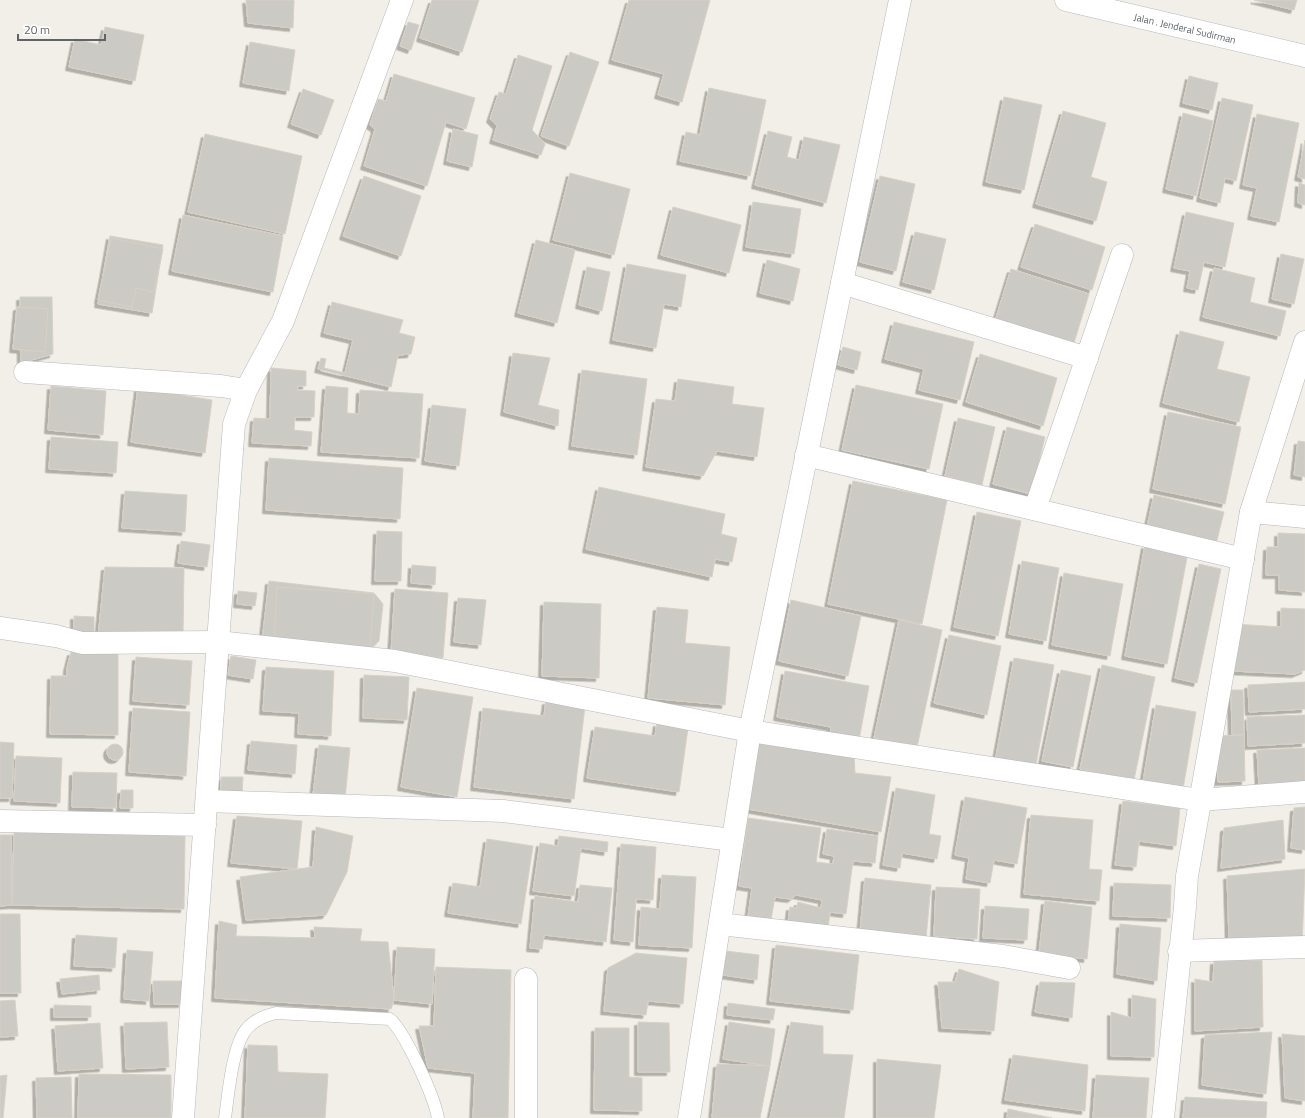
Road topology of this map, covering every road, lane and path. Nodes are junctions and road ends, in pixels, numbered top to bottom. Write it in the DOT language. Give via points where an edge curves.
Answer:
graph roads {
  1 [pos="402,0"];
  2 [pos="900,0"];
  3 [pos="1066,0"];
  4 [pos="1305,56"];
  5 [pos="1122,255"];
  6 [pos="842,283"];
  7 [pos="1305,342"];
  8 [pos="1087,358"];
  9 [pos="25,372"];
  10 [pos="246,390"];
  11 [pos="806,455"];
  12 [pos="1035,509"];
  13 [pos="1251,512"];
  14 [pos="1305,517"];
  15 [pos="1243,559"];
  16 [pos="0,628"];
  17 [pos="218,642"];
  18 [pos="750,731"];
  19 [pos="1305,792"];
  20 [pos="1200,800"];
  21 [pos="207,801"];
  22 [pos="0,822"];
  23 [pos="205,825"];
  24 [pos="732,840"];
  25 [pos="720,924"];
  26 [pos="1305,947"];
  27 [pos="1179,951"];
  28 [pos="1069,968"];
  29 [pos="526,979"];
  30 [pos="183,1118"];
  31 [pos="225,1118"];
  32 [pos="438,1118"];
  33 [pos="526,1118"];
  34 [pos="689,1118"];
  35 [pos="1163,1118"];
  1 -- 10 [label="street" via="283,321"];
  2 -- 6 [label="street"];
  3 -- 4 [label="street, Jalan . Jenderal Sudirman"];
  5 -- 8 [label="street"];
  6 -- 8 [label="street"];
  6 -- 11 [label="street"];
  7 -- 13 [label="street"];
  8 -- 12 [label="street"];
  9 -- 10 [label="street"];
  10 -- 17 [label="street" via="234,424"];
  11 -- 12 [label="street"];
  11 -- 18 [label="street"];
  12 -- 15 [label="street"];
  13 -- 14 [label="street"];
  13 -- 15 [label="street"];
  15 -- 20 [label="street"];
  16 -- 17 [label="street" via="56,636 82,643"];
  17 -- 18 [label="street" via="395,661"];
  17 -- 21 [label="street"];
  18 -- 20 [label="street"];
  18 -- 24 [label="street"];
  19 -- 20 [label="street"];
  20 -- 27 [label="street" via="1187,876"];
  21 -- 23 [label="street"];
  21 -- 24 [label="street" via="503,811"];
  22 -- 23 [label="street"];
  23 -- 30 [label="street"];
  24 -- 25 [label="street"];
  25 -- 28 [label="street" via="1003,956"];
  25 -- 34 [label="street"];
  26 -- 27 [label="street"];
  27 -- 35 [label="street"];
  29 -- 33 [label="street"];
  31 -- 32 [label="lane" via="235,1058 243,1034 262,1017 276,1013 390,1019 415,1061"];
}
